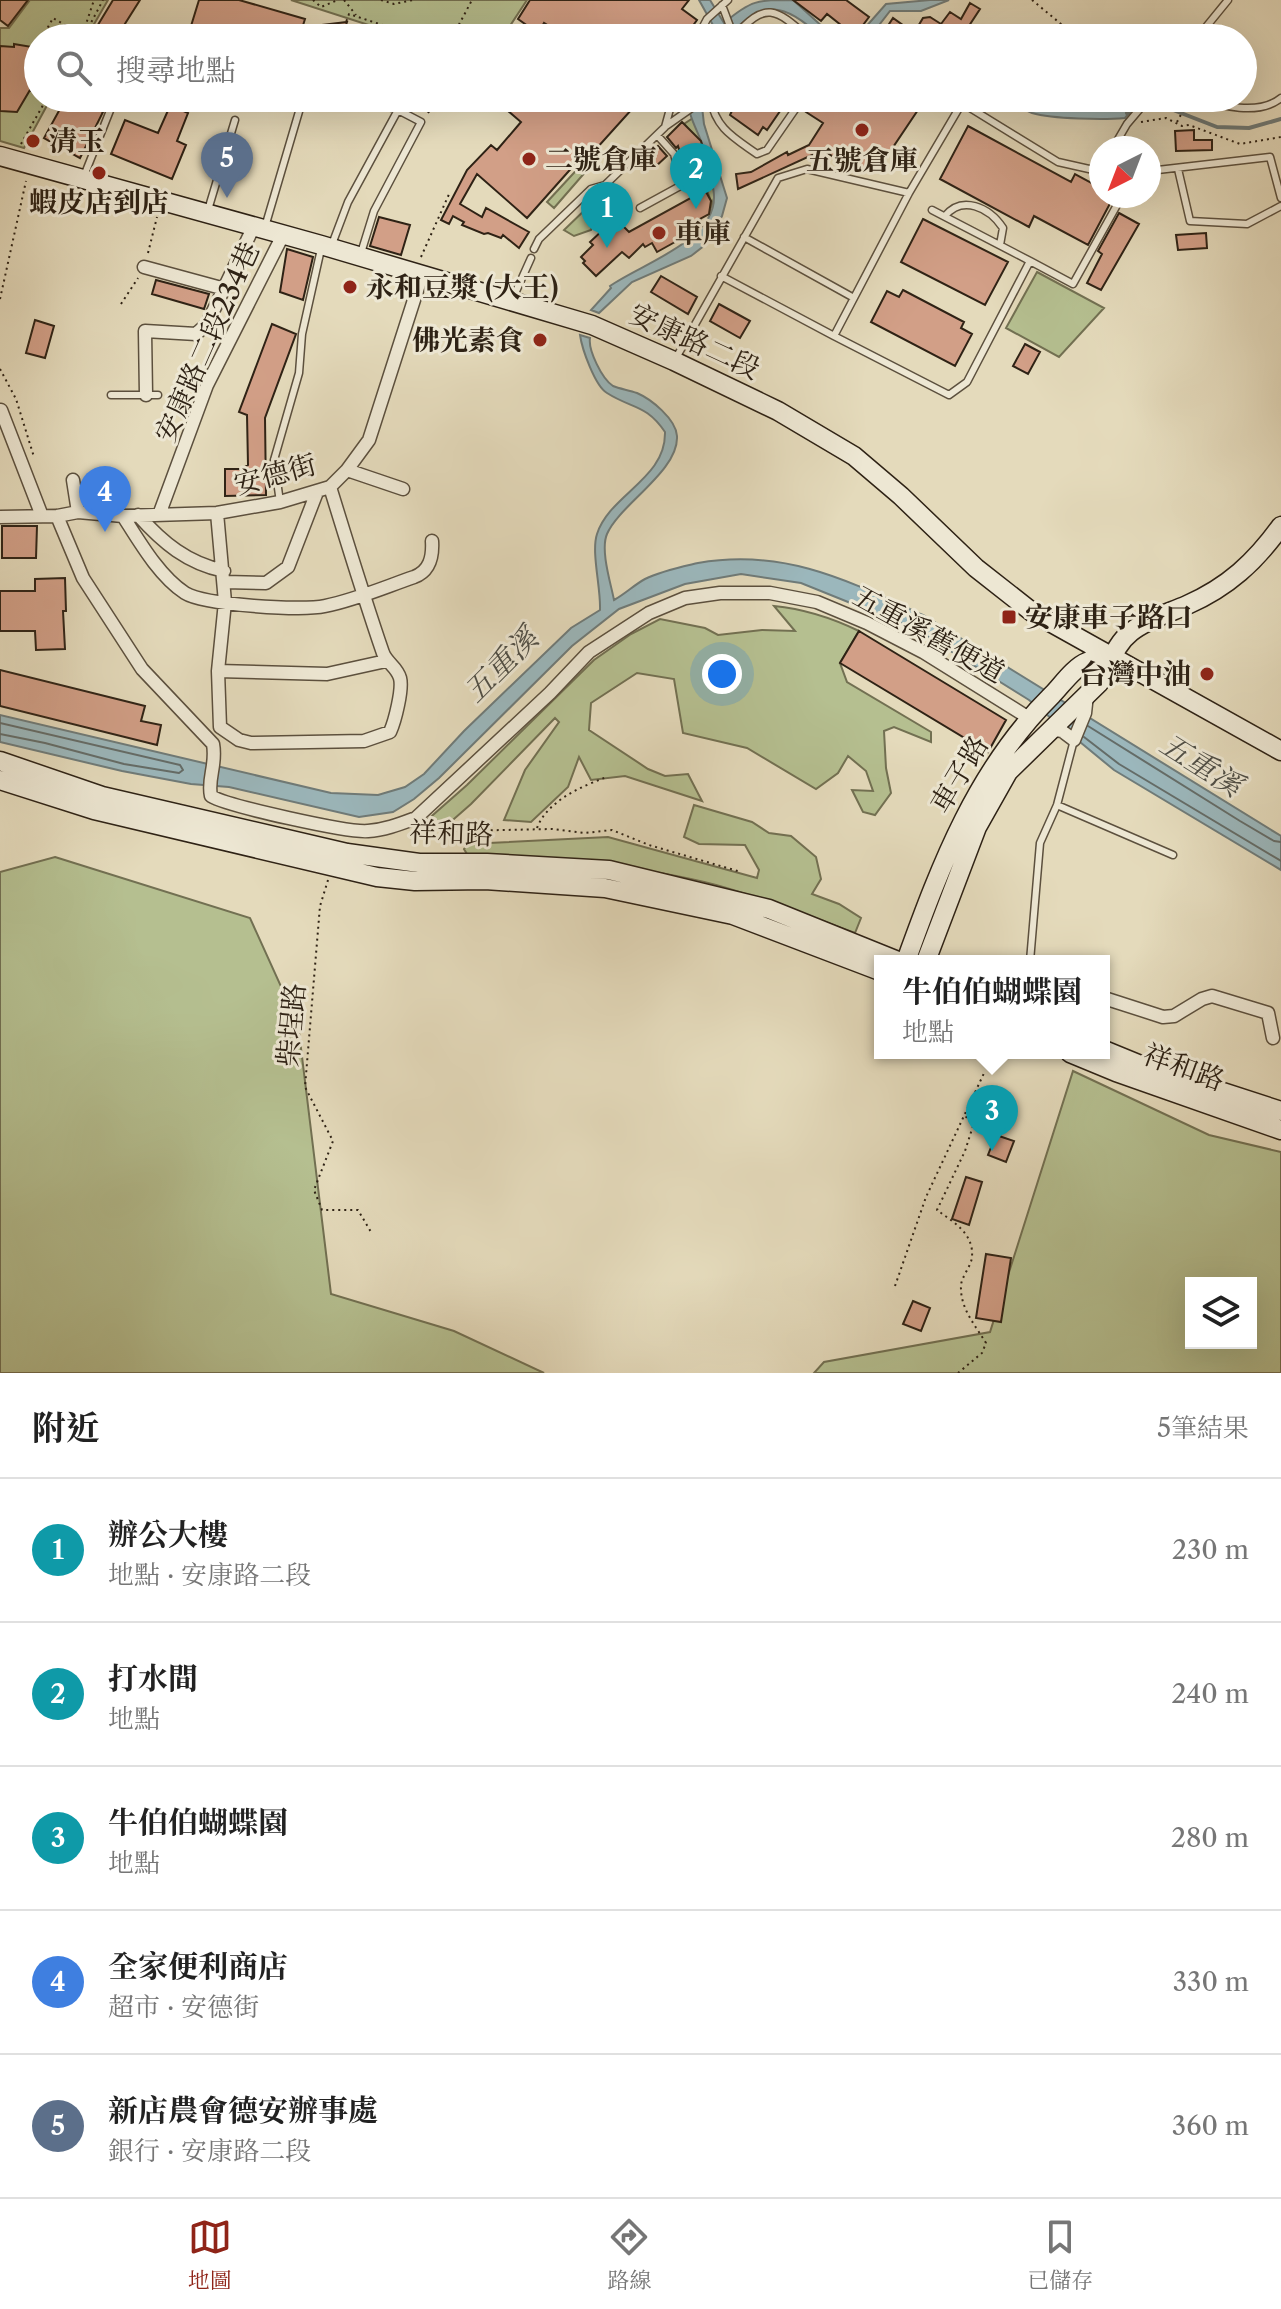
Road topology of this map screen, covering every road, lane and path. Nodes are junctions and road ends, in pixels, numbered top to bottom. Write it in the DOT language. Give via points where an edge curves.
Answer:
graph roads {
  1 [pos="94,0"];
  2 [pos="103,0"];
  3 [pos="313,0"];
  4 [pos="338,0"];
  5 [pos="344,0"];
  6 [pos="381,0"];
  7 [pos="413,0"];
  8 [pos="472,0"];
  9 [pos="1032,0"];
  10 [pos="1228,0"];
  11 [pos="723,4"];
  12 [pos="356,16"];
  13 [pos="87,24"];
  14 [pos="90,24"];
  15 [pos="345,24"];
  16 [pos="380,24"];
  17 [pos="459,24"];
  18 [pos="704,24"];
  19 [pos="729,24"];
  20 [pos="746,24"];
  21 [pos="793,24"];
  22 [pos="1061,24"];
  23 [pos="1208,24"];
  24 [pos="1281,98"];
  25 [pos="1257,106"];
  26 [pos="38,112"];
  27 [pos="109,112"];
  28 [pos="299,112"];
  29 [pos="397,112"];
  30 [pos="402,112"];
  31 [pos="428,112"];
  32 [pos="669,112"];
  33 [pos="685,112"];
  34 [pos="713,112"];
  35 [pos="793,112"];
  36 [pos="957,112"];
  37 [pos="977,112"];
  38 [pos="1137,112"];
  39 [pos="1182,112"];
  40 [pos="235,120"];
  41 [pos="421,122"];
  42 [pos="1177,123"];
  43 [pos="1127,124"];
  44 [pos="665,127"];
  45 [pos="657,135"];
  46 [pos="1120,136"];
  47 [pos="1281,137"];
  48 [pos="15,160"];
  49 [pos="1089,168"];
  50 [pos="1178,169"];
  51 [pos="1161,170"];
  52 [pos="82,179"];
  53 [pos="450,192"];
  54 [pos="909,193"];
  55 [pos="1281,198"];
  56 [pos="162,200"];
  57 [pos="1281,206"];
  58 [pos="640,208"];
  59 [pos="1115,208"];
  60 [pos="932,210"];
  61 [pos="207,214"];
  62 [pos="945,216"];
  63 [pos="267,231"];
  64 [pos="744,237"];
  65 [pos="1000,245"];
  66 [pos="326,247"];
  67 [pos="534,249"];
  68 [pos="360,257"];
  69 [pos="531,258"];
  70 [pos="1030,261"];
  71 [pos="144,267"];
  72 [pos="418,274"];
  73 [pos="721,276"];
  74 [pos="225,289"];
  75 [pos="854,298"];
  76 [pos="0,299"];
  77 [pos="511,301"];
  78 [pos="121,304"];
  79 [pos="834,336"];
  80 [pos="674,361"];
  81 [pos="0,369"];
  82 [pos="111,395"];
  83 [pos="152,395"];
  84 [pos="1,410"];
  85 [pos="347,470"];
  86 [pos="73,480"];
  87 [pos="30,482"];
  88 [pos="330,487"];
  89 [pos="403,489"];
  90 [pos="317,492"];
  91 [pos="280,502"];
  92 [pos="78,512"];
  93 [pos="217,513"];
  94 [pos="138,515"];
  95 [pos="159,515"];
  96 [pos="42,516"];
  97 [pos="57,516"];
  98 [pos="123,516"];
  99 [pos="0,517"];
  100 [pos="1281,526"];
  101 [pos="432,541"];
  102 [pos="224,577"];
  103 [pos="363,594"];
  104 [pos="225,602"];
  105 [pos="1111,657"];
  106 [pos="386,661"];
  107 [pos="218,671"];
  108 [pos="1087,695"];
  109 [pos="1029,718"];
  110 [pos="1049,729"];
  111 [pos="1074,740"];
  112 [pos="1281,751"];
  113 [pos="0,761"];
  114 [pos="607,777"];
  115 [pos="0,780"];
  116 [pos="1057,805"];
  117 [pos="416,818"];
  118 [pos="537,829"];
  119 [pos="1173,855"];
  120 [pos="332,868"];
  121 [pos="741,872"];
  122 [pos="883,955"];
  123 [pos="908,955"];
  124 [pos="928,955"];
  125 [pos="1031,955"];
  126 [pos="874,969"];
  127 [pos="1110,1000"];
  128 [pos="1273,1038"];
  129 [pos="1110,1052"];
  130 [pos="991,1059"];
  131 [pos="1085,1059"];
  132 [pos="989,1063"];
  133 [pos="1154,1070"];
  134 [pos="1116,1072"];
  135 [pos="1281,1111"];
  136 [pos="964,1114"];
  137 [pos="1281,1120"];
  138 [pos="1281,1130"];
  139 [pos="1281,1142"];
  140 [pos="371,1232"];
  141 [pos="895,1286"];
  142 [pos="958,1373"];
  1 -- 13 [label="path"];
  2 -- 14 [label="path"];
  3 -- 4 [label="path" via="321,7"];
  5 -- 12 [label="path"];
  6 -- 7 [label="path"];
  8 -- 17 [label="path"];
  9 -- 22 [label="path"];
  10 -- 23 [label="lane"];
  11 -- 18 [label="lane"];
  11 -- 19 [label="lane"];
  12 -- 15 [label="path" via="349,14"];
  12 -- 16 [label="path"];
  20 -- 21 [label="lane" via="768,10 780,12"];
  24 -- 25 [label="lane"];
  26 -- 48 [label="path"];
  27 -- 52 [label="lane"];
  28 -- 63 [label="lane"];
  29 -- 66 [label="lane"];
  30 -- 41 [label="lane"];
  31 -- 41 [label="path"];
  32 -- 44 [label="lane"];
  33 -- 44 [label="lane"];
  34 -- 35 [label="lane" via="723,130 757,154 767,150"];
  36 -- 54 [label="lane"];
  37 -- 49 [label="lane" via="1058,162"];
  38 -- 43 [label="lane"];
  39 -- 42 [label="path"];
  40 -- 61 [label="lane"];
  41 -- 68 [label="lane" via="374,211"];
  42 -- 43 [label="path" via="1166,118"];
  42 -- 47 [label="path" via="1240,144"];
  43 -- 46 [label="lane"];
  44 -- 45 [label="lane"];
  45 -- 58 [label="lane" via="674,154 682,185"];
  45 -- 67 [label="lane" via="605,185 591,189"];
  48 -- 52 [label="main road, 安康路二段"];
  48 -- 76 [label="path"];
  50 -- 51 [label="lane"];
  50 -- 55 [label="lane" via="1270,157"];
  50 -- 57 [label="lane" via="1190,221 1247,224"];
  52 -- 56 [label="main road, 安康路二段"];
  53 -- 72 [label="path"];
  54 -- 64 [label="lane" via="807,169 778,178"];
  54 -- 75 [label="lane"];
  56 -- 61 [label="main road, 安康路二段"];
  56 -- 71 [label="path"];
  59 -- 70 [label="lane" via="1073,284"];
  60 -- 62 [label="lane"];
  61 -- 63 [label="main road, 安康路二段"];
  62 -- 65 [label="lane"];
  62 -- 65 [label="lane" via="961,203 970,203 997,219 1003,228"];
  63 -- 66 [label="main road, 安康路二段"];
  63 -- 74 [label="street"];
  63 -- 95 [label="street, 安康路二段234巷"];
  64 -- 73 [label="lane"];
  64 -- 75 [label="lane"];
  65 -- 70 [label="lane"];
  66 -- 68 [label="main road, 安康路二段"];
  66 -- 91 [label="lane" via="274,460"];
  68 -- 72 [label="main road, 安康路二段"];
  69 -- 77 [label="lane"];
  70 -- 79 [label="lane" via="967,382 949,395"];
  71 -- 74 [label="street"];
  71 -- 78 [label="path"];
  72 -- 77 [label="main road, 安康路二段"];
  72 -- 85 [label="street, 安德街" via="373,430"];
  73 -- 79 [label="lane"];
  73 -- 80 [label="lane"];
  74 -- 83 [label="street" via="196,334 145,331"];
  75 -- 79 [label="lane"];
  77 -- 80 [label="main road, 安康路二段" via="592,325"];
  80 -- 105 [label="main road, 安康路二段" via="778,411 854,456 1003,592"];
  81 -- 87 [label="path" via="16,399 35,461"];
  82 -- 83 [label="lane"];
  84 -- 87 [label="street"];
  85 -- 88 [label="street, 安德街"];
  85 -- 89 [label="street"];
  86 -- 92 [label="street"];
  87 -- 96 [label="street"];
  88 -- 90 [label="street, 安德街"];
  88 -- 103 [label="street"];
  90 -- 91 [label="street, 安德街"];
  90 -- 102 [label="street" via="288,567 266,583"];
  91 -- 93 [label="street, 安德街"];
  92 -- 97 [label="street, 安德街"];
  92 -- 98 [label="street, 安德街"];
  93 -- 95 [label="street, 安德街"];
  93 -- 102 [label="street"];
  94 -- 95 [label="street, 安德街"];
  94 -- 98 [label="street, 安德街"];
  94 -- 102 [label="street" via="184,557"];
  96 -- 97 [label="street, 安德街"];
  96 -- 99 [label="street, 安德街"];
  97 -- 117 [label="street, 五重溪舊便道" via="83,578 142,669 213,744 216,758 209,790 214,799 365,832"];
  98 -- 104 [label="street" via="183,592"];
  100 -- 105 [label="main road, 車子路" via="1232,581 1140,625"];
  101 -- 103 [label="street" via="432,558 421,574"];
  102 -- 104 [label="street"];
  103 -- 104 [label="street" via="316,607"];
  103 -- 106 [label="street"];
  104 -- 107 [label="street"];
  105 -- 108 [label="main road, 車子路" via="1104,677"];
  105 -- 109 [label="main road, 車子路" via="1086,662"];
  105 -- 112 [label="main road, 安康路二段"];
  106 -- 107 [label="street" via="327,674"];
  106 -- 107 [label="street" via="401,681 394,724 390,732 364,741 239,740 220,727"];
  108 -- 110 [label="main road, 車子路"];
  108 -- 111 [label="street"];
  109 -- 117 [label="street, 五重溪舊便道" via="923,652 817,602 770,593 685,598 649,613 589,652"];
  109 -- 123 [label="main road, 車子路" via="962,818"];
  110 -- 111 [label="street"];
  110 -- 124 [label="main road, 車子路" via="1008,772 977,827"];
  111 -- 116 [label="lane"];
  113 -- 122 [label="main road, 祥和路" via="102,796 347,853 419,863 609,870 769,909"];
  114 -- 118 [label="path" via="554,805"];
  115 -- 120 [label="main road, 祥和路" via="94,810"];
  116 -- 119 [label="lane"];
  116 -- 125 [label="lane" via="1040,843"];
  117 -- 118 [label="path" via="424,827 455,831"];
  118 -- 121 [label="path" via="612,830"];
  120 -- 126 [label="main road, 祥和路" via="415,881 605,888 733,915"];
  120 -- 140 [label="path, 柴埕路" via="320,906 305,1087 333,1141 314,1190 322,1210 358,1210"];
  127 -- 128 [label="street" via="1163,1017 1212,996 1268,1013"];
  129 -- 133 [label="main road, 祥和路"];
  130 -- 132 [label="lane"];
  131 -- 134 [label="main road, 祥和路"];
  132 -- 136 [label="path"];
  133 -- 135 [label="main road"];
  133 -- 137 [label="main road, 祥和路"];
  134 -- 138 [label="main road, 祥和路"];
  134 -- 139 [label="main road" via="1202,1114"];
  136 -- 141 [label="path" via="926,1197"];
  136 -- 142 [label="path" via="973,1126 937,1210 966,1232 972,1257 961,1283 965,1310 986,1343"];
}
